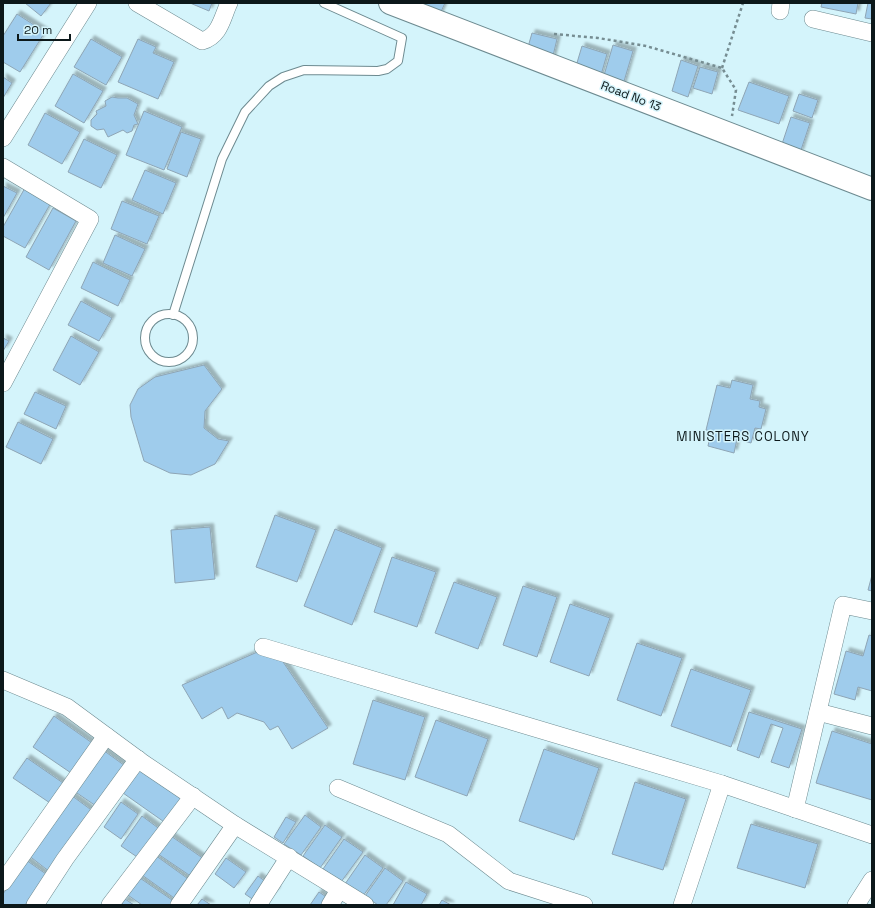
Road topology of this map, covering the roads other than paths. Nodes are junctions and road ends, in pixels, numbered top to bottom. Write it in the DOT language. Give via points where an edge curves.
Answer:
graph roads {
  1 [pos="88,3"];
  2 [pos="137,3"];
  3 [pos="229,3"];
  4 [pos="324,3"];
  5 [pos="390,3"];
  6 [pos="814,19"];
  7 [pos="872,33"];
  8 [pos="3,138"];
  9 [pos="3,167"];
  10 [pos="872,189"];
  11 [pos="173,314"];
  12 [pos="3,383"];
  13 [pos="872,612"];
  14 [pos="263,647"];
  15 [pos="3,680"];
  16 [pos="818,712"];
  17 [pos="872,726"];
  18 [pos="106,736"];
  19 [pos="138,760"];
  20 [pos="722,784"];
  21 [pos="338,788"];
  22 [pos="192,796"];
  23 [pos="795,809"];
  24 [pos="235,825"];
  25 [pos="872,835"];
  26 [pos="289,857"];
  27 [pos="872,880"];
  28 [pos="3,882"];
  29 [pos="340,890"];
  30 [pos="36,905"];
  31 [pos="110,905"];
  32 [pos="179,905"];
  33 [pos="258,905"];
  34 [pos="330,905"];
  35 [pos="365,905"];
  36 [pos="584,905"];
  37 [pos="682,905"];
  38 [pos="856,905"];
  1 -- 8 [label="street"];
  2 -- 3 [label="street" via="202,41 210,39 217,32"];
  4 -- 11 [label="lane" via="402,38 398,61 387,69 378,71 304,70 283,77 269,86 245,112 222,158"];
  5 -- 10 [label="street, Road No 13"];
  6 -- 7 [label="street"];
  9 -- 12 [label="street" via="90,219"];
  11 -- 11 [label="lane" via="187,322 193,336 189,351 177,360 169,362 155,357 146,344 145,336 147,328 158,317"];
  13 -- 16 [label="street" via="843,605"];
  14 -- 20 [label="street"];
  15 -- 18 [label="street" via="67,707"];
  16 -- 17 [label="street"];
  16 -- 23 [label="street"];
  18 -- 19 [label="street"];
  18 -- 28 [label="street"];
  19 -- 22 [label="street"];
  19 -- 30 [label="street" via="65,859"];
  20 -- 23 [label="street"];
  20 -- 37 [label="street"];
  21 -- 36 [label="street" via="448,834 509,881"];
  22 -- 24 [label="street"];
  22 -- 31 [label="street"];
  23 -- 25 [label="street"];
  24 -- 26 [label="street"];
  24 -- 32 [label="street"];
  26 -- 29 [label="street"];
  26 -- 33 [label="street"];
  27 -- 38 [label="street"];
  29 -- 34 [label="street"];
  29 -- 35 [label="street"];
}
